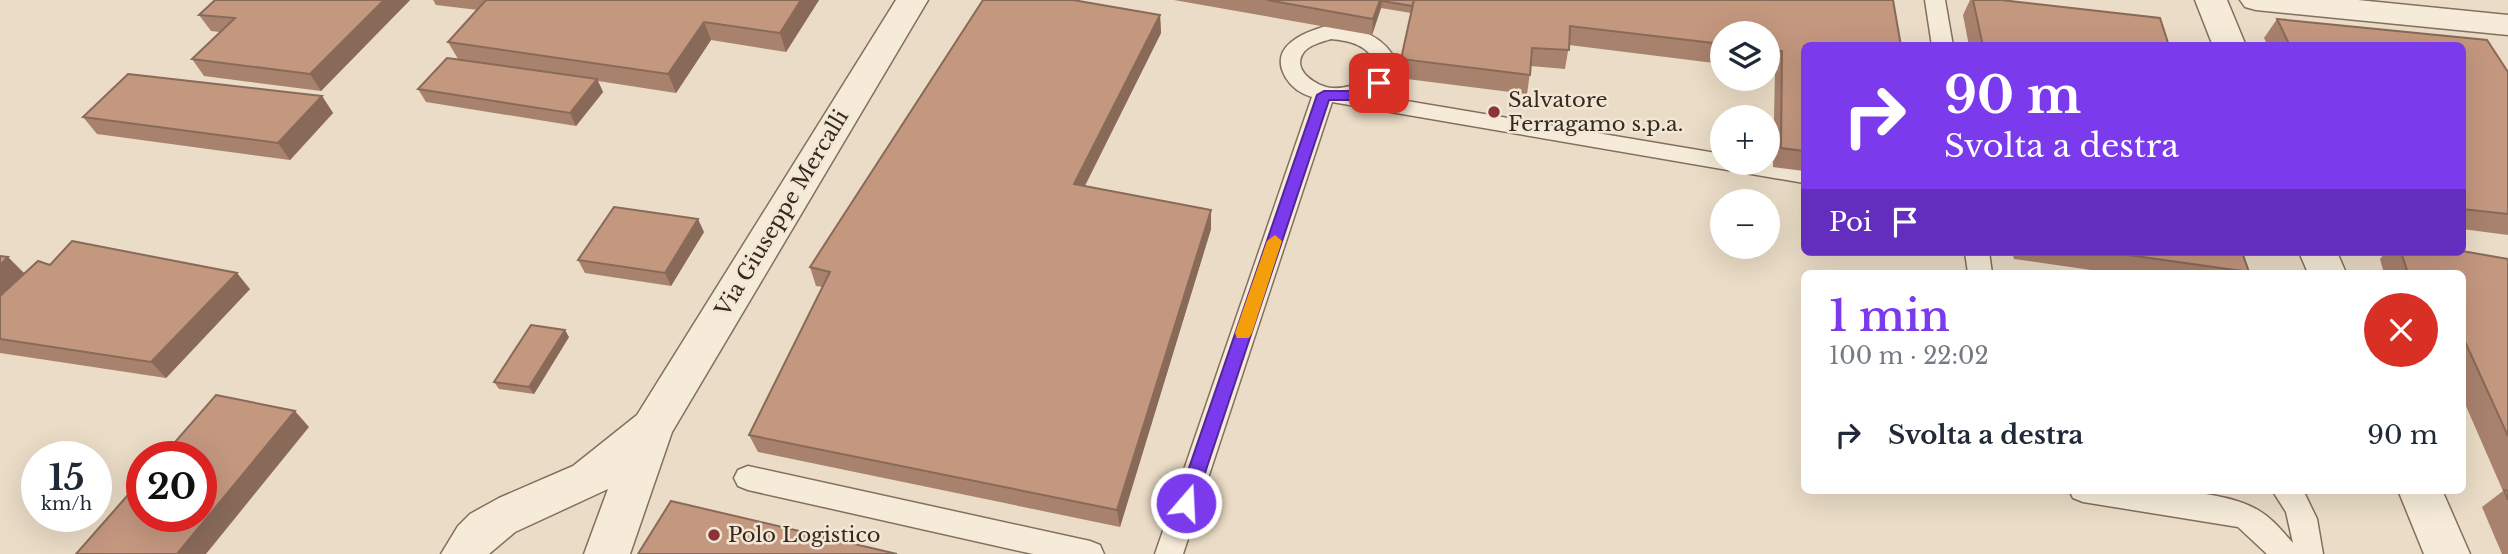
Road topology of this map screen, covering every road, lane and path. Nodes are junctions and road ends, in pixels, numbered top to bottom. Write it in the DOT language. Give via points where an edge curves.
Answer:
graph roads {
  1 [pos="912,0"];
  2 [pos="1935,0"];
  3 [pos="2210,0"];
  4 [pos="2256,0"];
  5 [pos="2508,25"];
  6 [pos="1942,42"];
  7 [pos="2228,42"];
  8 [pos="1710,160"];
  9 [pos="1780,171"];
  10 [pos="1801,175"];
  11 [pos="652,427"];
  12 [pos="748,478"];
  13 [pos="2109,494"];
  14 [pos="2290,494"];
  15 [pos="2422,494"];
  16 [pos="464,554"];
  17 [pos="607,554"];
  18 [pos="1090,554"];
  19 [pos="1169,554"];
  20 [pos="2285,554"];
  21 [pos="2309,554"];
  22 [pos="2447,554"];
  1 -- 11 [label="street, Via Giuseppe Mercalli"];
  2 -- 6 [label="lane"];
  3 -- 7 [label="street"];
  4 -- 5 [label="street"];
  8 -- 19 [label="lane" via="1331,96"];
  9 -- 10 [label="lane"];
  11 -- 16 [label="street" via="576,487 511,512 489,526"];
  11 -- 17 [label="street"];
  12 -- 18 [label="lane"];
  13 -- 20 [label="lane" via="2246,517"];
  14 -- 21 [label="lane" via="2306,528"];
  15 -- 22 [label="street"];
}
